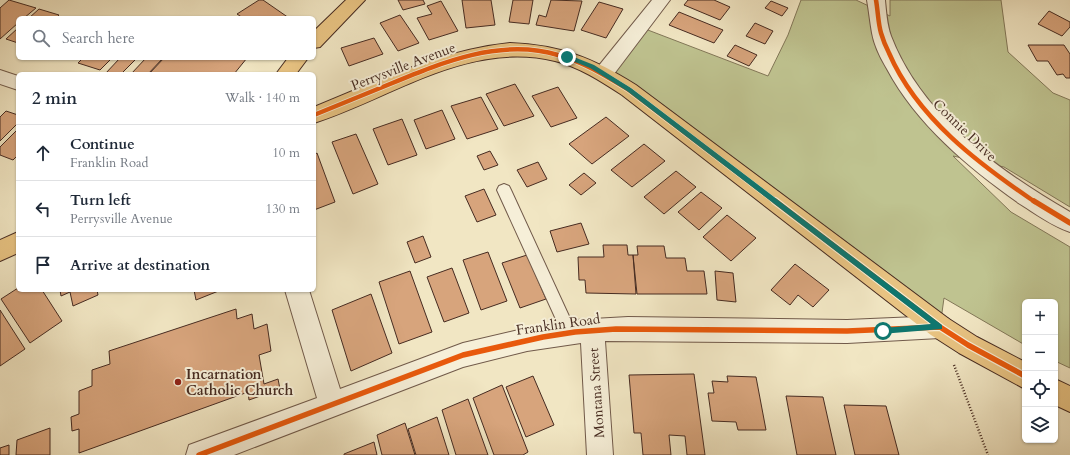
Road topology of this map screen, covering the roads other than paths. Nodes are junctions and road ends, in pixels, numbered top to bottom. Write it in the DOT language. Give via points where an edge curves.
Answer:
graph roads {
  1 [pos="356,0"];
  2 [pos="661,0"];
  3 [pos="876,0"];
  4 [pos="316,40"];
  5 [pos="297,60"];
  6 [pos="287,72"];
  7 [pos="604,73"];
  8 [pos="0,77"];
  9 [pos="16,82"];
  10 [pos="316,114"];
  11 [pos="504,190"];
  12 [pos="1070,223"];
  13 [pos="16,243"];
  14 [pos="0,251"];
  15 [pos="298,292"];
  16 [pos="940,327"];
  17 [pos="580,331"];
  18 [pos="1022,374"];
  19 [pos="1058,393"];
  20 [pos="1070,399"];
  21 [pos="332,405"];
  22 [pos="199,455"];
  23 [pos="600,455"];
  1 -- 4 [label="main road"];
  2 -- 7 [label="street"];
  3 -- 12 [label="street, Connie Drive" via="878,24 888,53 907,85 936,122 1005,182"];
  5 -- 6 [label="main road"];
  7 -- 10 [label="main road, Perrysville Avenue" via="580,61 539,51 509,49 480,52 431,67"];
  7 -- 16 [label="main road, Perrysville Avenue"];
  8 -- 9 [label="street"];
  11 -- 17 [label="lane"];
  13 -- 14 [label="main road"];
  15 -- 21 [label="street"];
  16 -- 17 [label="street, Franklin Road" via="883,331 622,328"];
  16 -- 18 [label="main road, Perrysville Avenue"];
  17 -- 21 [label="street, Franklin Road" via="496,346 463,355"];
  17 -- 23 [label="street, Montana Street"];
  19 -- 20 [label="main road"];
  21 -- 22 [label="street, Franklin Road"];
}
